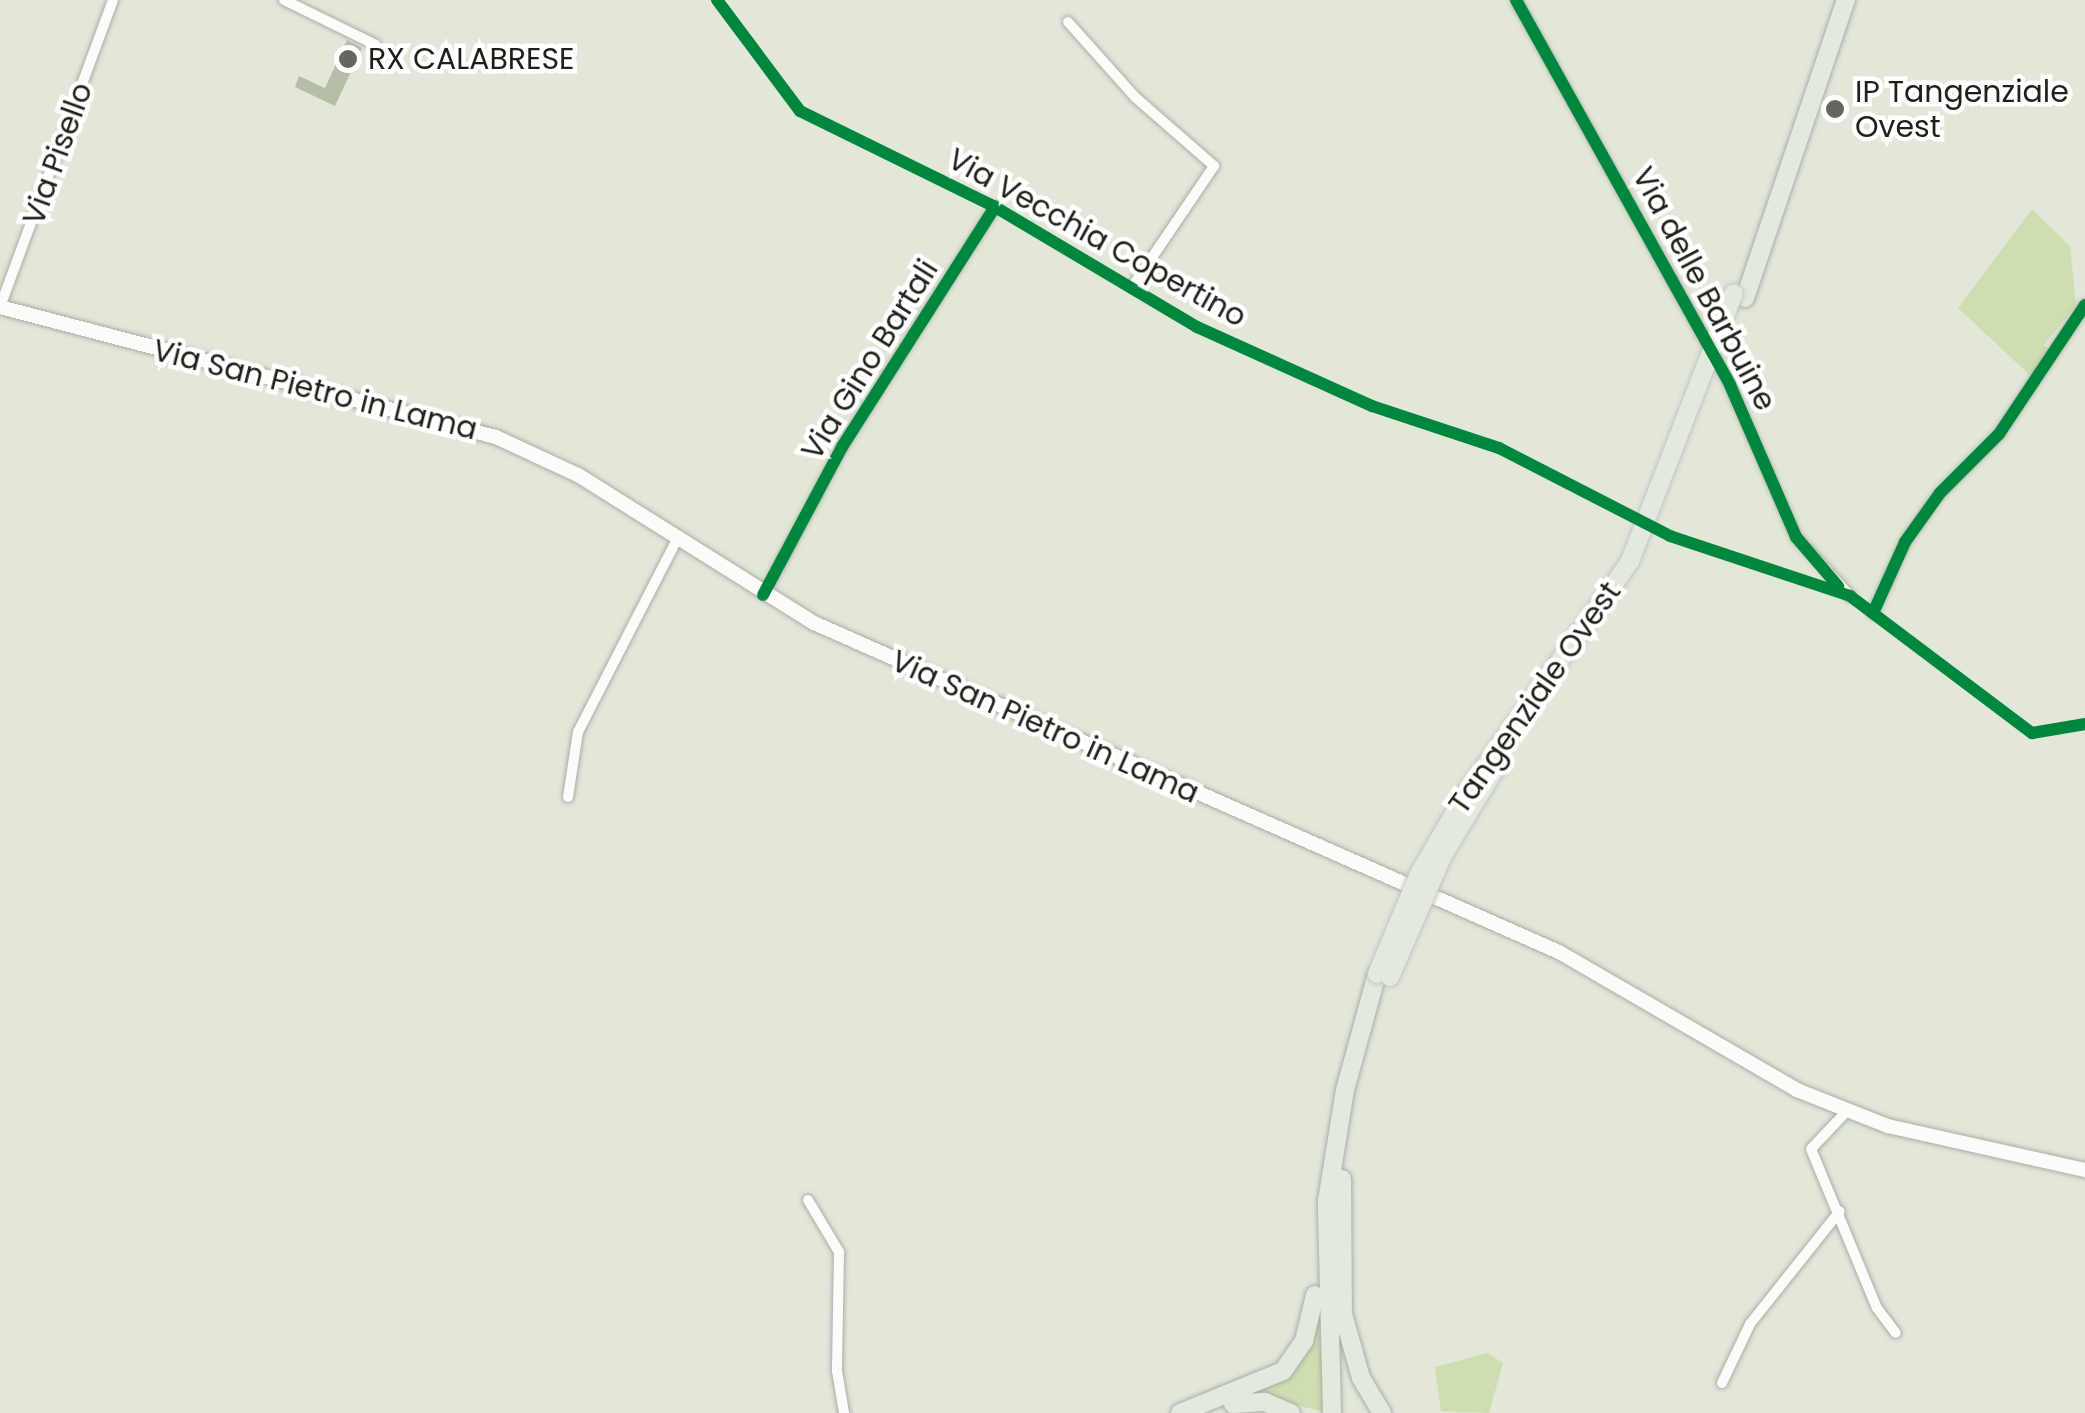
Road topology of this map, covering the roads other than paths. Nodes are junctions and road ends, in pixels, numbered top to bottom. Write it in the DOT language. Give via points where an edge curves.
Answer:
graph roads {
  1 [pos="113,0"];
  2 [pos="284,0"];
  3 [pos="1516,0"];
  4 [pos="1834,0"];
  5 [pos="1846,0"];
  6 [pos="1068,22"];
  7 [pos="376,45"];
  8 [pos="995,207"];
  9 [pos="1134,284"];
  10 [pos="1740,295"];
  11 [pos="2085,305"];
  12 [pos="0,307"];
  13 [pos="677,538"];
  14 [pos="763,595"];
  15 [pos="1850,596"];
  16 [pos="1873,613"];
  17 [pos="568,798"];
  18 [pos="1384,975"];
  19 [pos="1846,1112"];
  20 [pos="2085,1170"];
  21 [pos="1342,1179"];
  22 [pos="808,1200"];
  23 [pos="1328,1201"];
  24 [pos="1840,1211"];
  25 [pos="1896,1333"];
  26 [pos="1722,1383"];
  27 [pos="844,1413"];
  28 [pos="1182,1413"];
  29 [pos="1291,1413"];
  30 [pos="1332,1413"];
  31 [pos="1343,1413"];
  32 [pos="1382,1413"];
  1 -- 12 [label="street, Via Pisello"];
  2 -- 7 [label="street"];
  3 -- 15 [label="street, Via delle Barbuine" via="1730,385 1796,538"];
  4 -- 10 [label="highway, Tangenziale Ovest"];
  5 -- 10 [label="highway, Tangenziale Ovest"];
  6 -- 9 [label="street" via="1135,96 1214,166"];
  8 -- 14 [label="street, Via Gino Bartali" via="842,448"];
  10 -- 18 [label="highway, Tangenziale Ovest, bridge" via="1651,547 1470,808"];
  11 -- 16 [label="street" via="1999,434 1905,542"];
  12 -- 13 [label="main road, Via San Pietro in Lama" via="456,422 578,475"];
  13 -- 14 [label="main road, Via San Pietro in Lama"];
  13 -- 17 [label="street" via="578,732"];
  14 -- 19 [label="main road, Via San Pietro in Lama" via="868,649 1558,952"];
  18 -- 21 [label="highway, Tangenziale Ovest"];
  18 -- 23 [label="highway, Tangenziale Ovest" via="1345,1090"];
  19 -- 20 [label="main road, Via San Pietro in Lama"];
  19 -- 24 [label="street" via="1811,1149"];
  21 -- 31 [label="highway, Tangenziale Ovest" via="1334,1285"];
  21 -- 32 [label="highway" via="1342,1314 1361,1378"];
  22 -- 27 [label="street" via="839,1252 836,1345"];
  23 -- 28 [label="highway" via="1309,1326 1292,1362 1259,1385"];
  23 -- 30 [label="highway, Tangenziale Ovest" via="1323,1296"];
  24 -- 25 [label="street" via="1876,1308"];
  24 -- 26 [label="street" via="1750,1324"];
  28 -- 29 [label="highway" via="1254,1400"];
}
